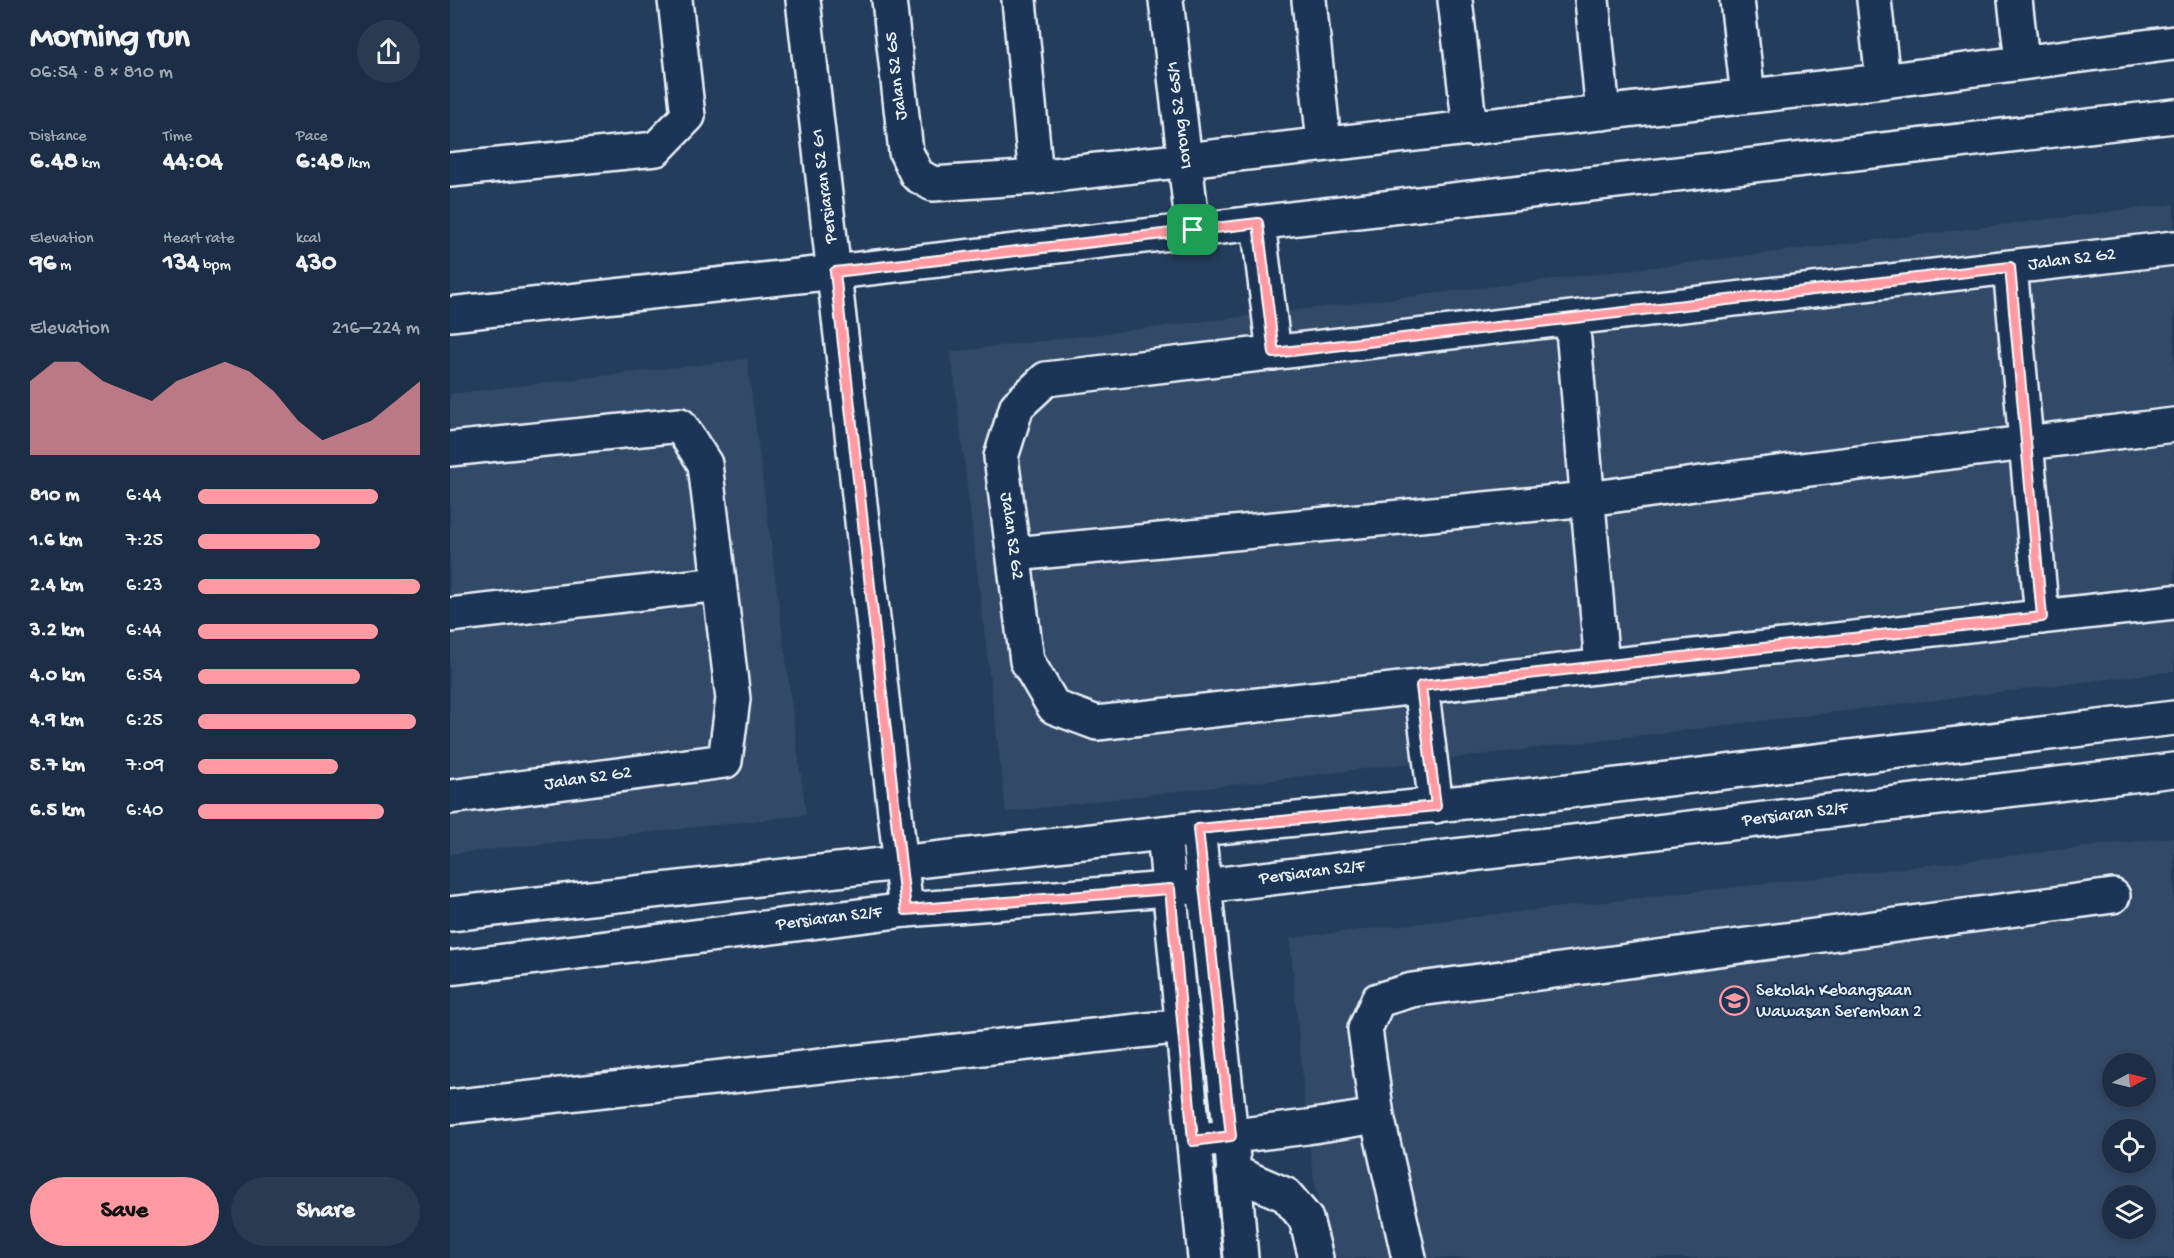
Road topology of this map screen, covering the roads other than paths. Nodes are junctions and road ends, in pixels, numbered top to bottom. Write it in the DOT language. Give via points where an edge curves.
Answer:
graph roads {
  1 [pos="675,0"];
  2 [pos="803,0"];
  3 [pos="889,0"];
  4 [pos="1019,0"];
  5 [pos="1166,0"];
  6 [pos="1309,0"];
  7 [pos="1455,0"];
  8 [pos="1592,0"];
  9 [pos="1737,0"];
  10 [pos="1874,0"];
  11 [pos="2015,0"];
  12 [pos="2174,43"];
  13 [pos="2022,61"];
  14 [pos="1883,81"];
  15 [pos="1748,96"];
  16 [pos="1603,113"];
  17 [pos="2174,116"];
  18 [pos="1470,129"];
  19 [pos="1324,143"];
  20 [pos="1185,160"];
  21 [pos="450,166"];
  22 [pos="1036,177"];
  23 [pos="1258,223"];
  24 [pos="1193,230"];
  25 [pos="2174,248"];
  26 [pos="2010,267"];
  27 [pos="835,272"];
  28 [pos="450,314"];
  29 [pos="1572,318"];
  30 [pos="1274,353"];
  31 [pos="2174,425"];
  32 [pos="2025,443"];
  33 [pos="450,450"];
  34 [pos="1588,499"];
  35 [pos="1014,554"];
  36 [pos="719,584"];
  37 [pos="2173,606"];
  38 [pos="450,615"];
  39 [pos="2042,617"];
  40 [pos="1602,666"];
  41 [pos="1421,686"];
  42 [pos="2174,718"];
  43 [pos="2174,770"];
  44 [pos="450,797"];
  45 [pos="1436,806"];
  46 [pos="1198,829"];
  47 [pos="1164,833"];
  48 [pos="901,863"];
  49 [pos="1204,886"];
  50 [pos="1170,889"];
  51 [pos="2113,896"];
  52 [pos="906,910"];
  53 [pos="450,914"];
  54 [pos="450,968"];
  55 [pos="1183,1026"];
  56 [pos="450,1107"];
  57 [pos="1377,1116"];
  58 [pos="1231,1136"];
  59 [pos="1193,1141"];
  60 [pos="1233,1172"];
  61 [pos="1205,1258"];
  62 [pos="1241,1258"];
  63 [pos="1316,1258"];
  64 [pos="1410,1258"];
  1 -- 21 [label="street" via="688,116 656,149"];
  2 -- 27 [label="street, Persiaran S2 G1"];
  3 -- 22 [label="street, Jalan S2 G5" via="906,152 918,175 933,184"];
  4 -- 22 [label="street"];
  5 -- 20 [label="street, Lorong S2 G5/1"];
  6 -- 19 [label="street"];
  7 -- 18 [label="street"];
  8 -- 16 [label="street"];
  9 -- 15 [label="street"];
  10 -- 14 [label="street"];
  11 -- 13 [label="street"];
  12 -- 13 [label="street"];
  13 -- 14 [label="street"];
  14 -- 15 [label="street"];
  15 -- 16 [label="street"];
  16 -- 18 [label="street"];
  17 -- 23 [label="street"];
  18 -- 19 [label="street"];
  19 -- 20 [label="street"];
  20 -- 22 [label="street"];
  20 -- 24 [label="street, Lorong S2 G5/1"];
  23 -- 24 [label="street"];
  23 -- 30 [label="street"];
  24 -- 27 [label="street"];
  25 -- 26 [label="street, Jalan S2 G2"];
  26 -- 29 [label="street, Jalan S2 G2"];
  26 -- 32 [label="street"];
  27 -- 28 [label="street"];
  27 -- 48 [label="street, Persiaran S2 G1"];
  29 -- 30 [label="street, Jalan S2 G2"];
  29 -- 34 [label="street"];
  30 -- 35 [label="street, Jalan S2 G2" via="1046,380 1017,406 1001,457"];
  31 -- 32 [label="street"];
  32 -- 34 [label="street"];
  32 -- 39 [label="street"];
  33 -- 36 [label="street, Jalan S2 G2" via="680,425 705,464"];
  34 -- 35 [label="street"];
  34 -- 40 [label="street"];
  35 -- 41 [label="street, Jalan S2 G2" via="1027,661 1054,707 1096,723"];
  36 -- 38 [label="street"];
  36 -- 44 [label="street, Jalan S2 G2" via="733,699 725,761"];
  37 -- 39 [label="street, Jalan S2 G2"];
  39 -- 40 [label="street, Jalan S2 G2"];
  40 -- 41 [label="street, Jalan S2 G2"];
  41 -- 45 [label="street"];
  42 -- 45 [label="street"];
  43 -- 49 [label="street, Persiaran S2/F"];
  45 -- 46 [label="street"];
  46 -- 47 [label="street"];
  46 -- 49 [label="street"];
  47 -- 48 [label="street"];
  47 -- 50 [label="street"];
  48 -- 52 [label="street, Persiaran S2 G1"];
  48 -- 53 [label="street"];
  49 -- 50 [label="street, Persiaran S2/F"];
  49 -- 58 [label="street"];
  50 -- 52 [label="street, Persiaran S2/F"];
  50 -- 55 [label="street"];
  51 -- 57 [label="street" via="1412,990 1378,1000 1365,1029"];
  52 -- 54 [label="street, Persiaran S2/F"];
  55 -- 56 [label="street"];
  55 -- 59 [label="street"];
  57 -- 58 [label="street"];
  57 -- 64 [label="street"];
  58 -- 59 [label="street"];
  58 -- 60 [label="street"];
  59 -- 61 [label="street"];
  60 -- 62 [label="street"];
  60 -- 63 [label="street" via="1286,1195 1306,1219"];
}
